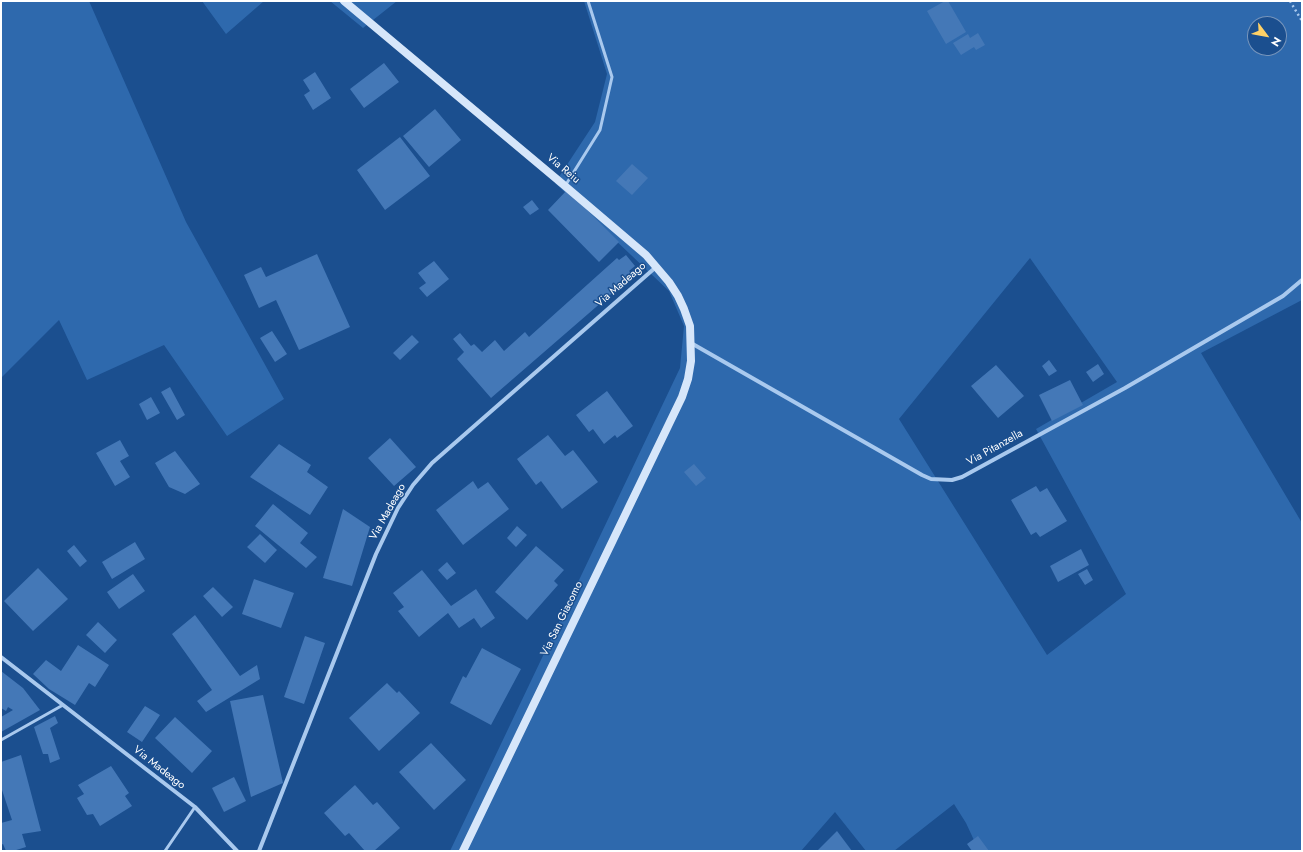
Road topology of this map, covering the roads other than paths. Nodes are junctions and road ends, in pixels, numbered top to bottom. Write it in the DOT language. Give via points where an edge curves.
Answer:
graph roads {
  1 [pos="344,1"];
  2 [pos="588,1"];
  3 [pos="565,186"];
  4 [pos="656,266"];
  5 [pos="1302,280"];
  6 [pos="691,343"];
  7 [pos="682,397"];
  8 [pos="1,657"];
  9 [pos="63,705"];
  10 [pos="1,740"];
  11 [pos="195,807"];
  12 [pos="165,851"];
  13 [pos="237,851"];
  14 [pos="259,851"];
  15 [pos="463,851"];
  1 -- 3 [label="street, Via Reiu"];
  2 -- 3 [label="lane" via="612,76 600,130"];
  3 -- 4 [label="street, Via Reiu"];
  4 -- 6 [label="street, Via Reiu" via="678,296 684,309 690,326"];
  4 -- 14 [label="street, Via Madeago" via="432,463 413,485 398,508 376,554"];
  5 -- 6 [label="street, Via Pitanzella" via="1282,296 1125,388 962,477 952,480 931,479 922,475"];
  6 -- 7 [label="street, Via Reiu" via="688,379"];
  7 -- 15 [label="street, Via San Giacomo"];
  8 -- 9 [label="street, Via Madeago"];
  9 -- 10 [label="lane"];
  9 -- 11 [label="street, Via Madeago"];
  11 -- 12 [label="lane"];
  11 -- 13 [label="street, Via Madeago"];
}
